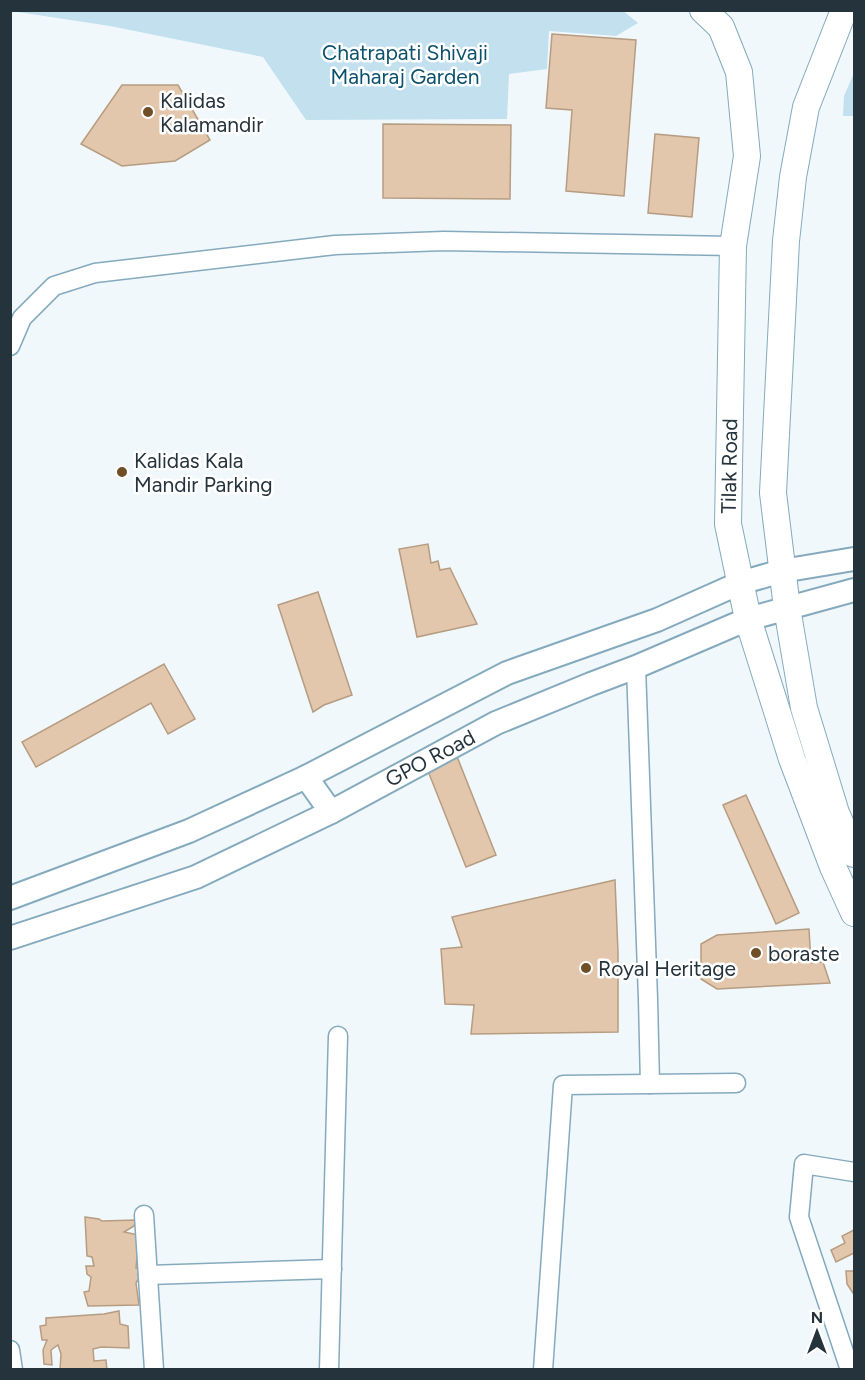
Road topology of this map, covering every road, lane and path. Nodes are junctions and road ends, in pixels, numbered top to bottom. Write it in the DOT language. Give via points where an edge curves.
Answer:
graph roads {
  1 [pos="703,10"];
  2 [pos="844,10"];
  3 [pos="733,246"];
  4 [pos="10,346"];
  5 [pos="855,559"];
  6 [pos="782,571"];
  7 [pos="740,584"];
  8 [pos="855,590"];
  9 [pos="787,608"];
  10 [pos="748,619"];
  11 [pos="636,667"];
  12 [pos="306,777"];
  13 [pos="331,812"];
  14 [pos="855,854"];
  15 [pos="10,898"];
  16 [pos="855,913"];
  17 [pos="10,938"];
  18 [pos="338,1036"];
  19 [pos="736,1083"];
  20 [pos="650,1084"];
  21 [pos="855,1172"];
  22 [pos="144,1215"];
  23 [pos="332,1269"];
  24 [pos="148,1275"];
  25 [pos="10,1350"];
  26 [pos="13,1370"];
  27 [pos="154,1370"];
  28 [pos="329,1370"];
  29 [pos="543,1370"];
  30 [pos="850,1370"];
  1 -- 3 [label="main road, Tilak Road" via="721,27 739,72 747,156"];
  2 -- 6 [label="main road" via="806,107 793,177 773,493"];
  3 -- 4 [label="street" via="444,241 335,245 95,273 54,286 22,318"];
  3 -- 7 [label="main road, Tilak Road" via="728,524"];
  5 -- 6 [label="street, GPO Road"];
  6 -- 7 [label="street, GPO Road"];
  6 -- 9 [label="main road"];
  7 -- 10 [label="main road, Tilak Road"];
  7 -- 12 [label="street, GPO Road" via="657,620 507,673"];
  8 -- 9 [label="street, GPO Road"];
  9 -- 10 [label="street, GPO Road"];
  9 -- 14 [label="main road" via="804,708 836,813"];
  10 -- 11 [label="street, GPO Road"];
  10 -- 16 [label="main road, Tilak Road" via="792,759"];
  11 -- 13 [label="street, GPO Road" via="496,723"];
  11 -- 20 [label="street"];
  12 -- 13 [label="street"];
  12 -- 15 [label="street, GPO Road" via="189,831"];
  13 -- 17 [label="street, GPO Road" via="196,877"];
  18 -- 23 [label="street"];
  19 -- 20 [label="street"];
  20 -- 29 [label="street" via="562,1085"];
  21 -- 30 [label="street" via="804,1164 799,1218"];
  22 -- 24 [label="street"];
  23 -- 24 [label="street"];
  23 -- 28 [label="street"];
  24 -- 27 [label="street"];
  25 -- 26 [label="street"];
}
